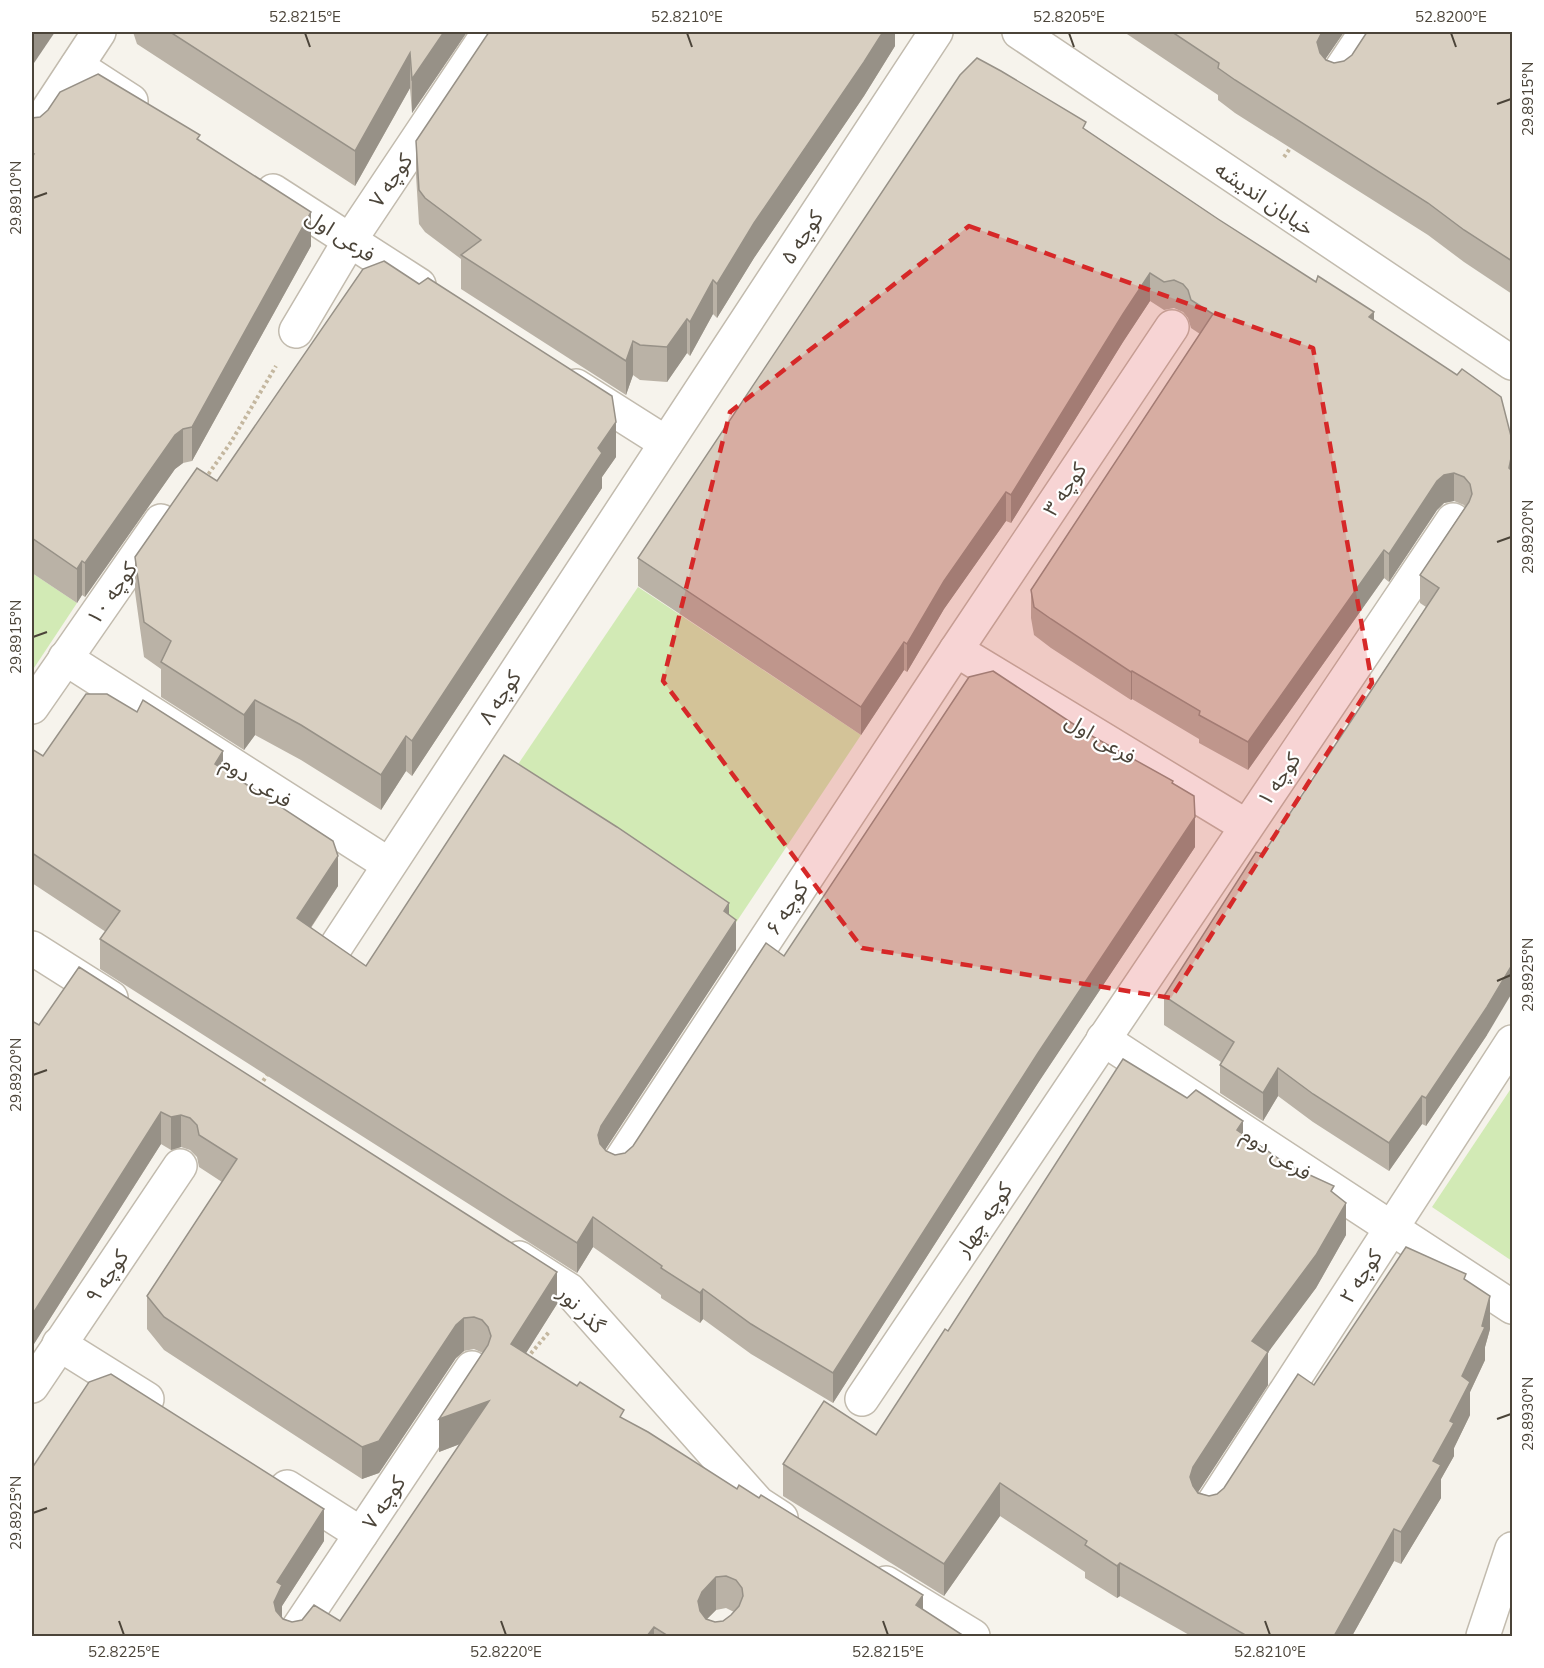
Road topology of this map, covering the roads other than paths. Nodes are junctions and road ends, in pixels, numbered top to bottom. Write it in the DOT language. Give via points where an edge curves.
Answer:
graph roads {
  1 [pos="99,32"];
  2 [pos="489,32"];
  3 [pos="936,32"];
  4 [pos="1019,32"];
  5 [pos="1366,32"];
  6 [pos="77,66"];
  7 [pos="1336,77"];
  8 [pos="158,118"];
  9 [pos="32,134"];
  10 [pos="249,176"];
  11 [pos="350,240"];
  12 [pos="448,304"];
  13 [pos="1172,327"];
  14 [pos="296,331"];
  15 [pos="1512,363"];
  16 [pos="547,367"];
  17 [pos="666,443"];
  18 [pos="190,480"];
  19 [pos="1454,519"];
  20 [pos="956,650"];
  21 [pos="65,658"];
  22 [pos="32,706"];
  23 [pos="1246,826"];
  24 [pos="388,864"];
  25 [pos="32,948"];
  26 [pos="333,951"];
  27 [pos="136,1014"];
  28 [pos="1103,1039"];
  29 [pos="1512,1042"];
  30 [pos="180,1166"];
  31 [pos="617,1166"];
  32 [pos="1391,1228"];
  33 [pos="496,1244"];
  34 [pos="1512,1307"];
  35 [pos="59,1344"];
  36 [pos="472,1368"];
  37 [pos="32,1386"];
  38 [pos="862,1399"];
  39 [pos="175,1417"];
  40 [pos="263,1472"];
  41 [pos="1209,1510"];
  42 [pos="801,1531"];
  43 [pos="362,1534"];
  44 [pos="1512,1549"];
  45 [pos="862,1568"];
  46 [pos="293,1636"];
  47 [pos="973,1636"];
  48 [pos="1482,1636"];
  1 -- 6 [label="street"];
  2 -- 11 [label="street, کوچه ۷"];
  3 -- 17 [label="street, کوچه ۵"];
  4 -- 15 [label="street, خیابان اندیشه"];
  5 -- 7 [label="street"];
  6 -- 8 [label="street"];
  6 -- 9 [label="street"];
  10 -- 11 [label="street, فرعی اول"];
  11 -- 12 [label="street, فرعی اول"];
  11 -- 14 [label="street, کوچه ۷"];
  13 -- 20 [label="street, کوچه ۳"];
  16 -- 17 [label="street"];
  17 -- 24 [label="street, کوچه ۸"];
  18 -- 21 [label="street, کوچه ۱۰"];
  19 -- 23 [label="street, کوچه ۱"];
  20 -- 23 [label="street, فرعی اول"];
  20 -- 31 [label="street, کوچه ۶"];
  21 -- 22 [label="street, کوچه ۱۰"];
  21 -- 24 [label="street, فرعی دوم"];
  23 -- 28 [label="street, کوچه ۱"];
  24 -- 26 [label="street, کوچه ۸"];
  25 -- 27 [label="street"];
  28 -- 32 [label="street, فرعی دوم"];
  28 -- 38 [label="street, کوچه چهار"];
  29 -- 32 [label="street, کوچه ۲"];
  30 -- 35 [label="street, کوچه ۹"];
  32 -- 34 [label="street"];
  32 -- 41 [label="street, کوچه ۲"];
  33 -- 42 [label="street, گذر نور" via="569,1290 758,1503"];
  35 -- 37 [label="street, کوچه ۹"];
  35 -- 39 [label="street"];
  36 -- 43 [label="street, کوچه ۷"];
  40 -- 43 [label="street"];
  43 -- 46 [label="street, کوچه ۷"];
  44 -- 48 [label="street"];
  45 -- 47 [label="street"];
}
